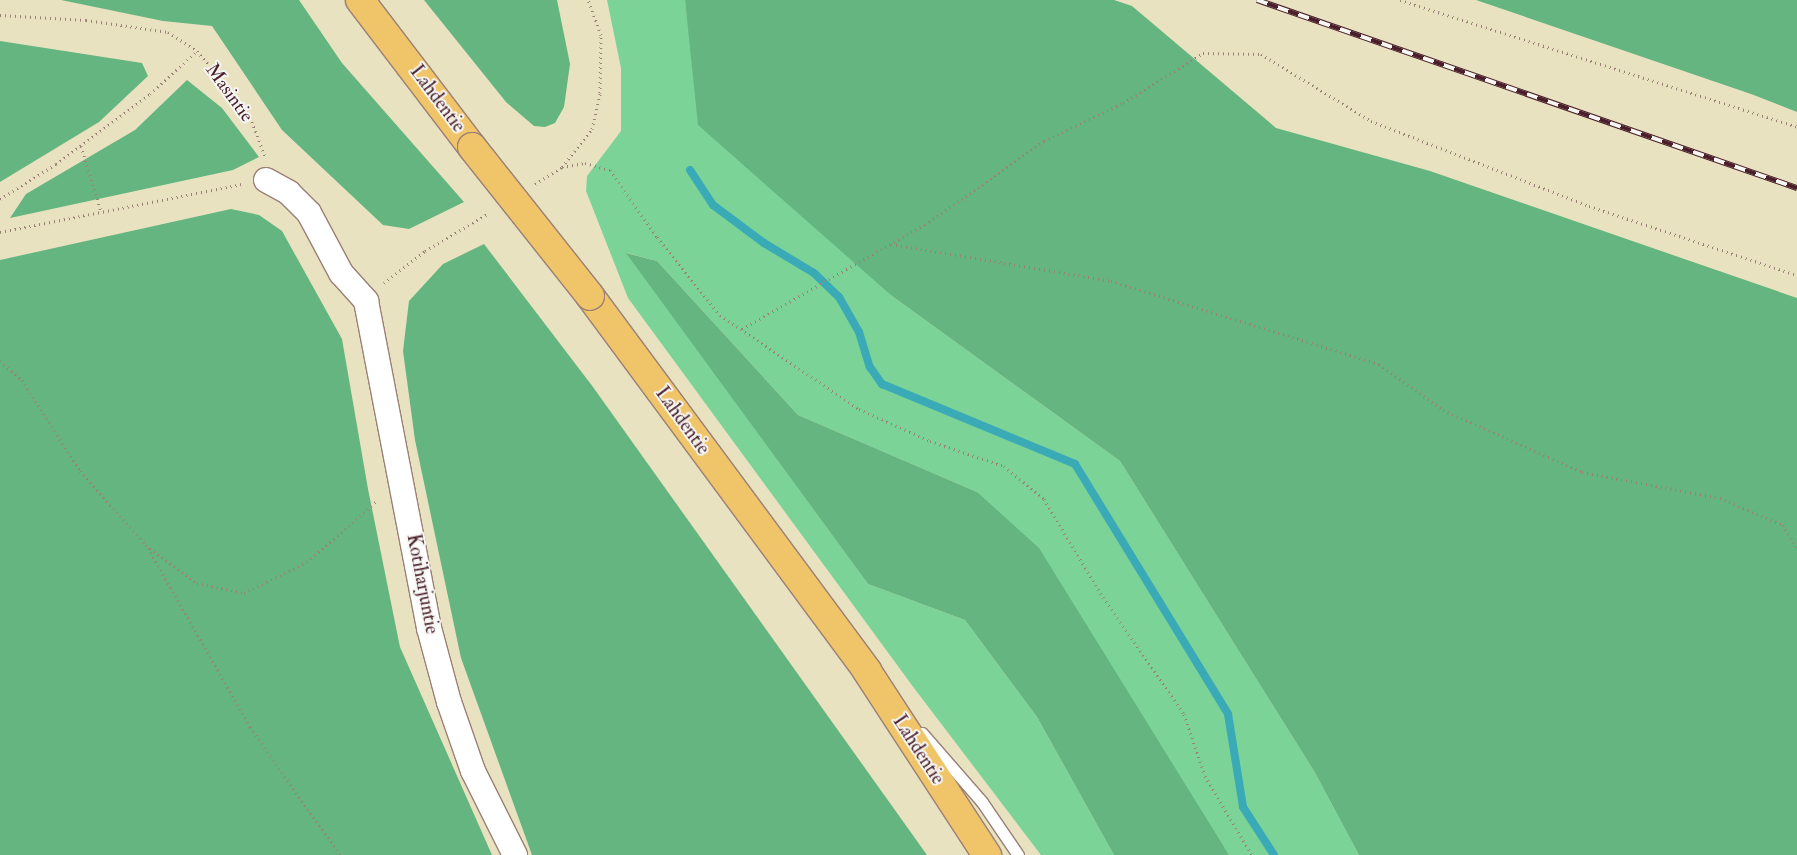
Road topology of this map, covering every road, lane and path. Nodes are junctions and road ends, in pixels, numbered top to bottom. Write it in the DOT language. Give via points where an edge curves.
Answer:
graph roads {
  1 [pos="360,0"];
  2 [pos="588,0"];
  3 [pos="1400,0"];
  4 [pos="0,15"];
  5 [pos="197,51"];
  6 [pos="1797,127"];
  7 [pos="81,146"];
  8 [pos="266,180"];
  9 [pos="0,199"];
  10 [pos="101,211"];
  11 [pos="479,220"];
  12 [pos="0,232"];
  13 [pos="891,244"];
  14 [pos="1797,275"];
  15 [pos="366,301"];
  16 [pos="742,329"];
  17 [pos="0,362"];
  18 [pos="401,480"];
  19 [pos="146,545"];
  20 [pos="1797,546"];
  21 [pos="867,671"];
  22 [pos="340,855"];
  23 [pos="515,855"];
  24 [pos="987,855"];
  25 [pos="1018,855"];
  26 [pos="1252,855"];
  1 -- 21 [label="highway, Lahdentie, bridge" via="590,296"];
  2 -- 16 [label="path" via="601,35 600,93 592,130 562,167 584,163 610,170 657,237 720,315"];
  3 -- 6 [label="path"];
  4 -- 5 [label="path, Masintie" via="86,20 168,32"];
  5 -- 7 [label="path" via="150,94"];
  5 -- 8 [label="path, Masintie" via="250,117 264,152"];
  7 -- 9 [label="path"];
  7 -- 10 [label="path"];
  8 -- 10 [label="path"];
  8 -- 15 [label="street" via="289,193 309,213 341,273"];
  10 -- 12 [label="path"];
  11 -- 15 [label="path" via="425,251"];
  13 -- 14 [label="path" via="929,222 1044,141 1122,103 1203,54 1261,54 1371,121 1589,206"];
  13 -- 16 [label="path"];
  13 -- 20 [label="path" via="1111,281 1379,364 1443,410 1582,472 1720,498 1783,525"];
  15 -- 18 [label="street, Kotiharjuntie"];
  16 -- 26 [label="path" via="859,409 930,441 1004,466 1044,499 1102,597 1184,714 1206,776"];
  17 -- 19 [label="path" via="22,380 80,471"];
  18 -- 19 [label="path" via="307,562 244,593 197,583"];
  18 -- 23 [label="street, Kotiharjuntie" via="430,628 449,702 473,770"];
  19 -- 22 [label="path" via="250,727"];
  21 -- 24 [label="highway, Lahdentie"];
  21 -- 25 [label="lane" via="982,802"];
}
